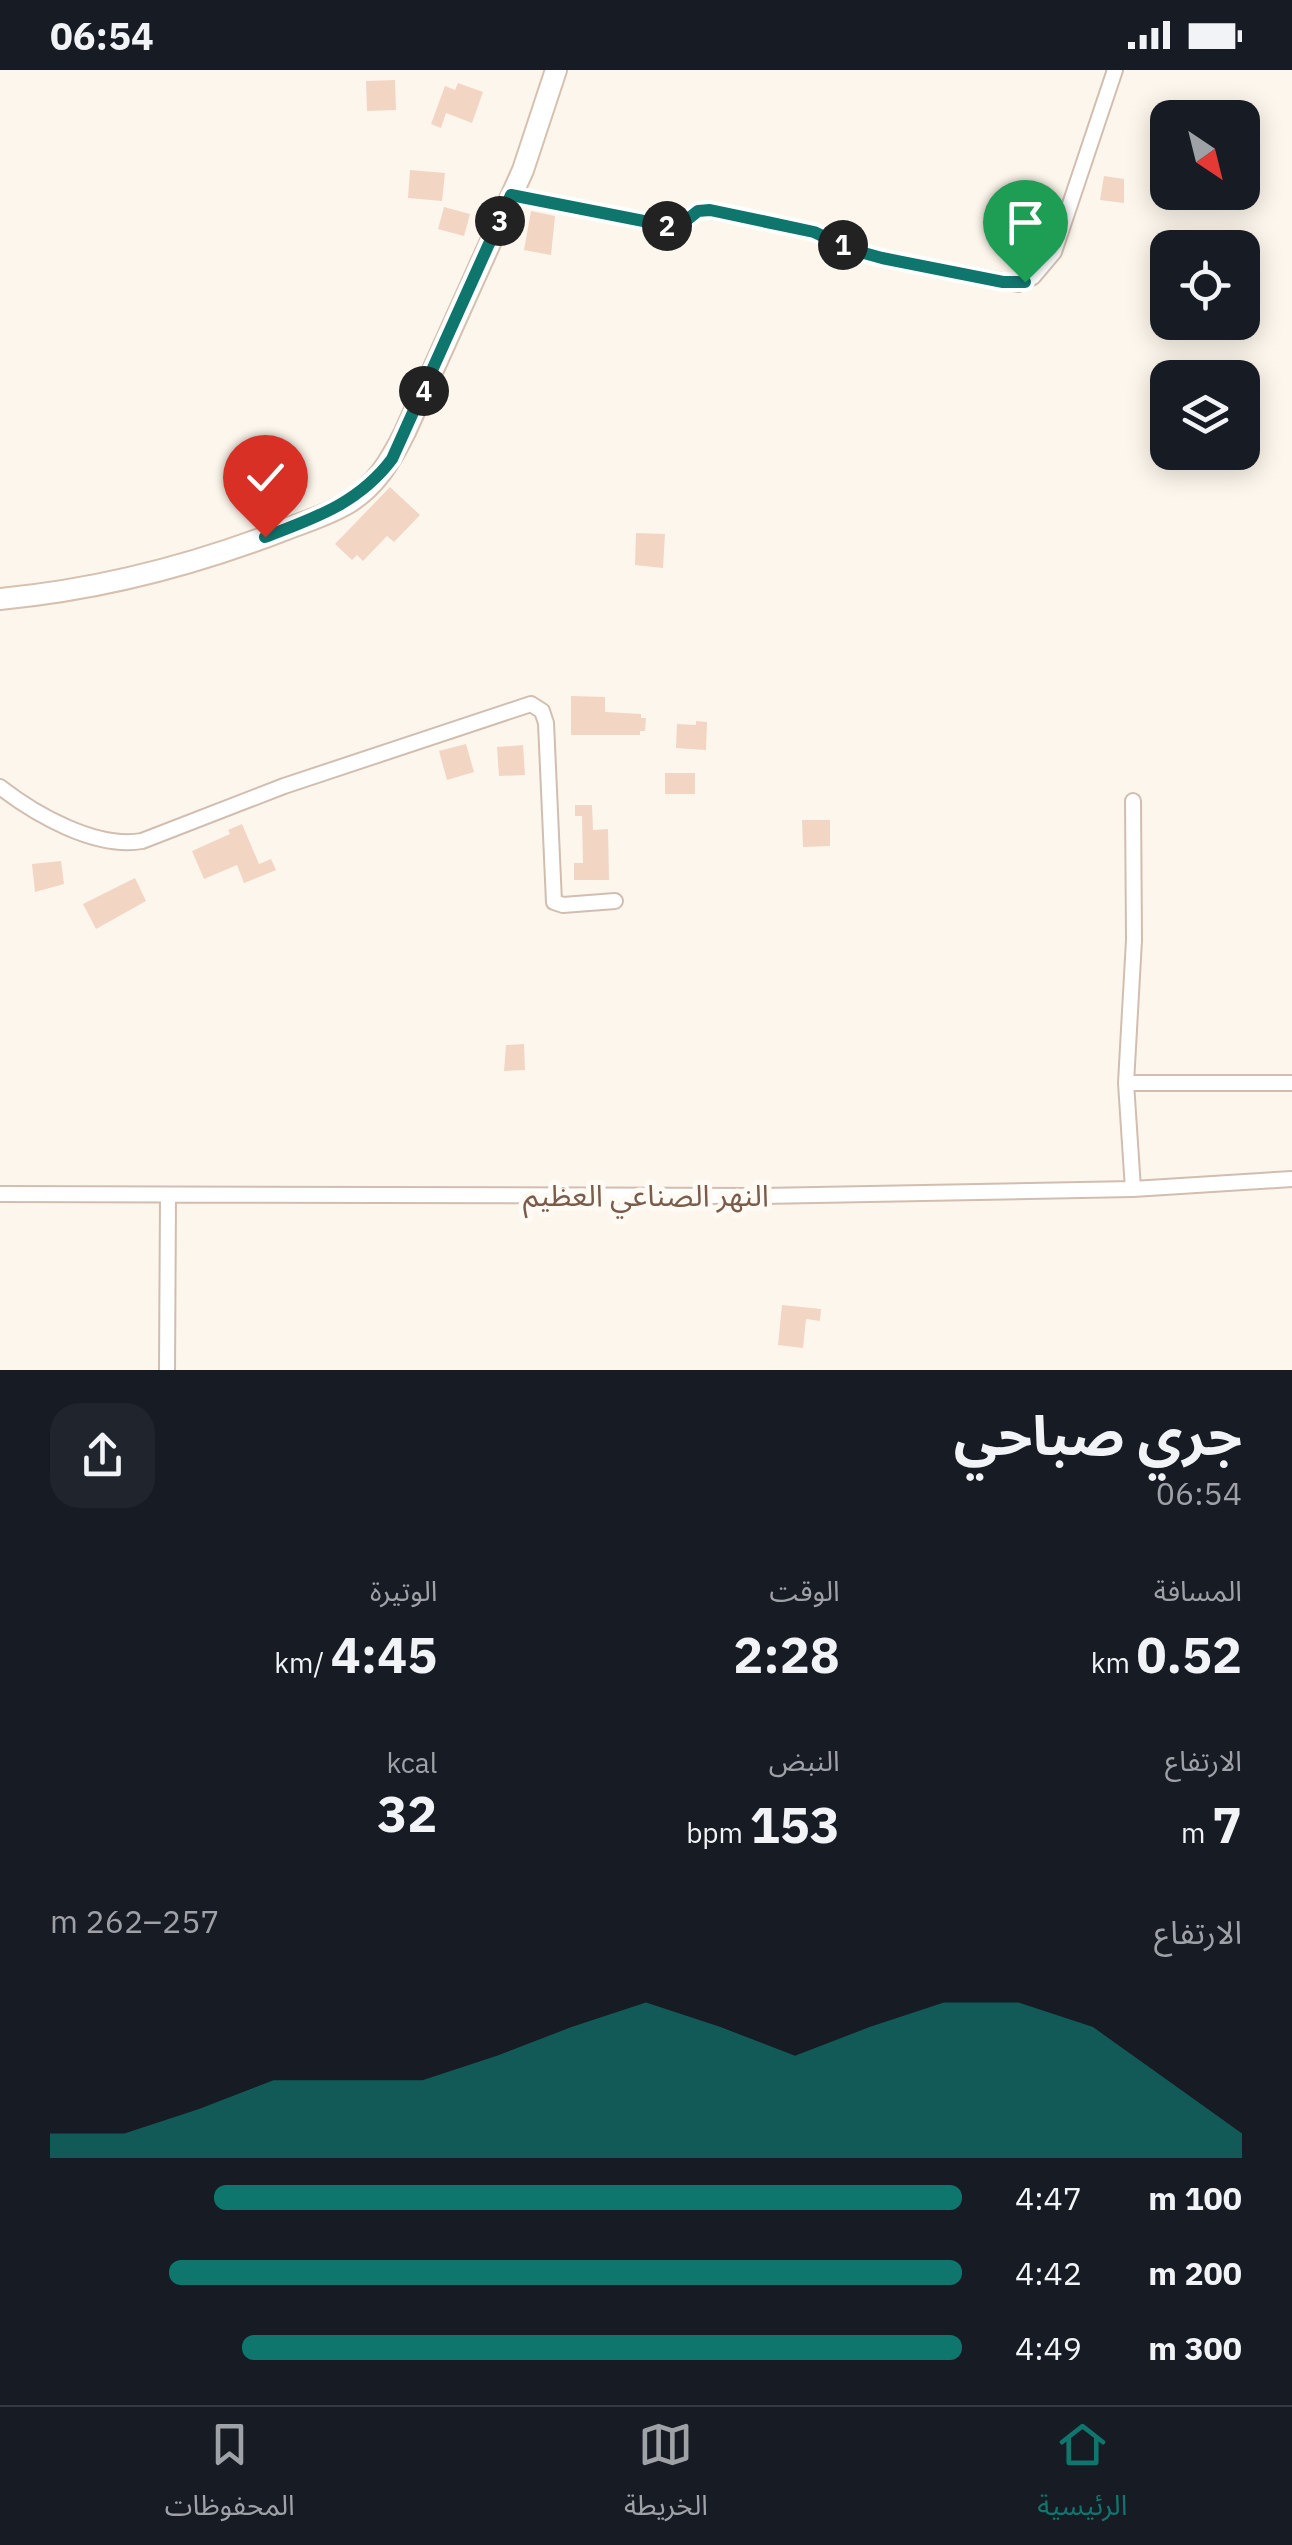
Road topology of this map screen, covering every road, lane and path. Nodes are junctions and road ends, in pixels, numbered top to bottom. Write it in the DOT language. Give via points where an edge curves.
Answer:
graph roads {
  1 [pos="556,70"];
  2 [pos="1115,70"];
  3 [pos="511,195"];
  4 [pos="0,599"];
  5 [pos="0,787"];
  6 [pos="1133,800"];
  7 [pos="615,901"];
  8 [pos="1126,1083"];
  9 [pos="1292,1084"];
  10 [pos="1292,1179"];
  11 [pos="1133,1189"];
  12 [pos="0,1194"];
  13 [pos="168,1197"];
  14 [pos="167,1370"];
  1 -- 3 [label="street"];
  2 -- 3 [label="street" via="1054,252 1018,284 882,258 814,232 710,210 678,227"];
  3 -- 4 [label="street" via="392,459 349,502 196,560"];
  5 -- 7 [label="street" via="95,840 127,844 531,704 546,723 554,902"];
  6 -- 8 [label="street"];
  8 -- 9 [label="street"];
  8 -- 11 [label="street"];
  10 -- 11 [label="street, النهر الصناعي العظيم"];
  11 -- 13 [label="street, النهر الصناعي العظيم"];
  12 -- 13 [label="street, النهر الصناعي العظيم"];
  13 -- 14 [label="street"];
}
